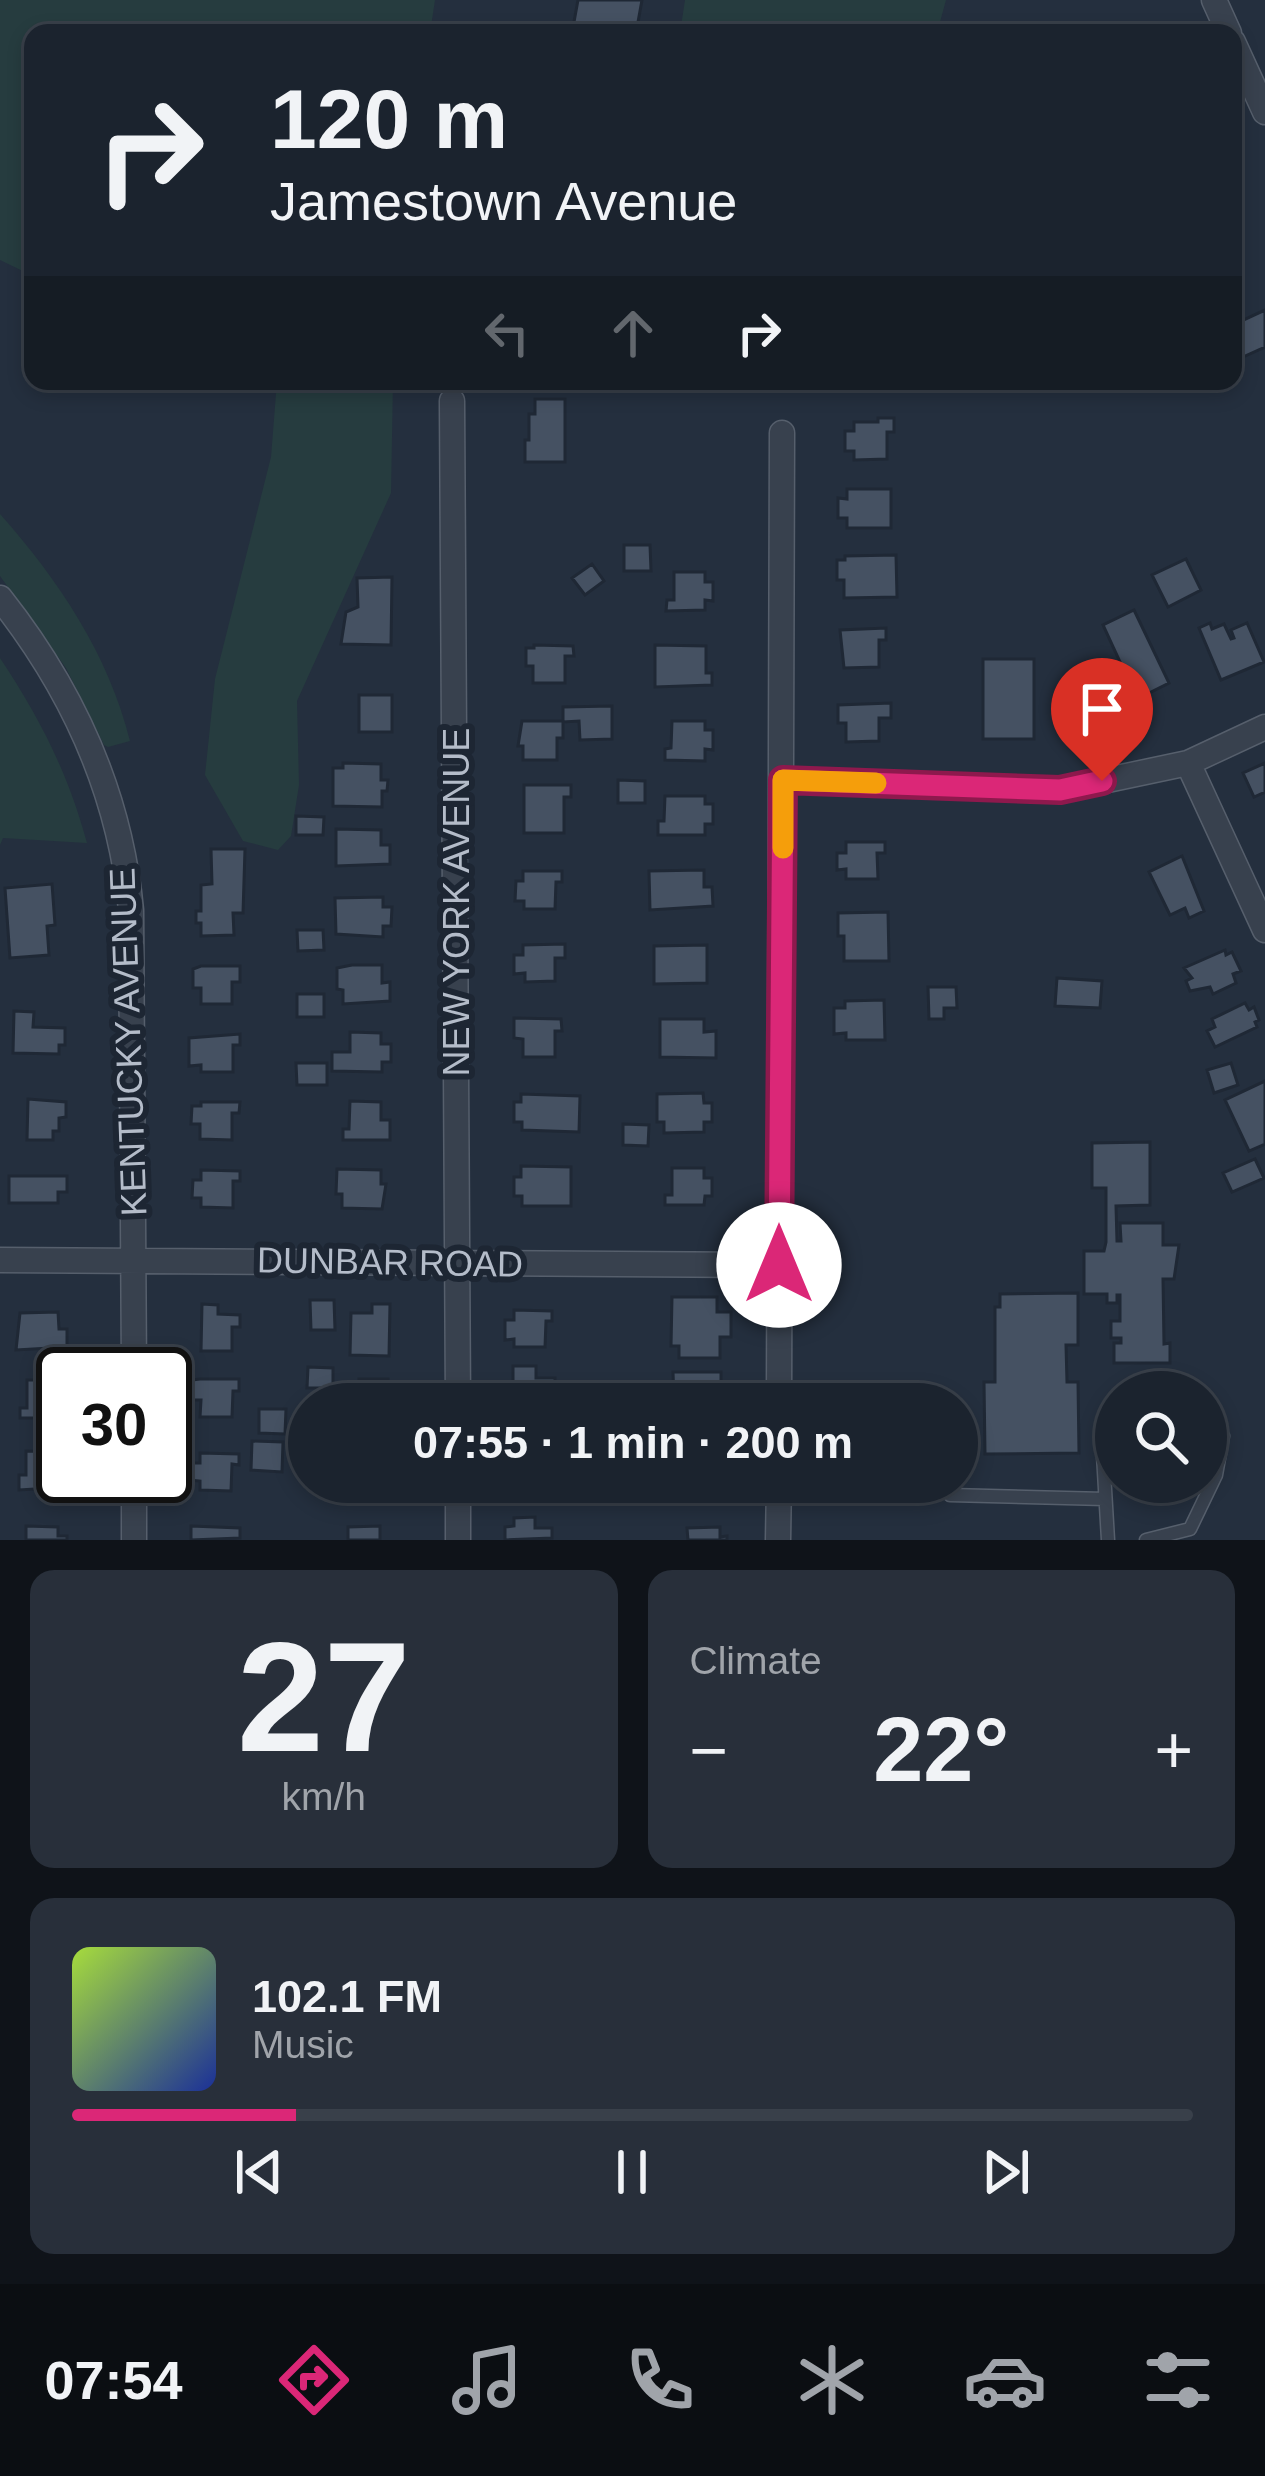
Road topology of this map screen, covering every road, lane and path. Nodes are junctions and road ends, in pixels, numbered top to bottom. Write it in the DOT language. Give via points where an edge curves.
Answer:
graph roads {
  1 [pos="1242,61"];
  2 [pos="1265,112"];
  3 [pos="452,400"];
  4 [pos="782,433"];
  5 [pos="0,598"];
  6 [pos="1265,727"];
  7 [pos="1188,763"];
  8 [pos="783,780"];
  9 [pos="1265,930"];
  10 [pos="134,1259"];
  11 [pos="0,1260"];
  12 [pos="459,1263"];
  13 [pos="779,1265"];
  14 [pos="134,1347"];
  15 [pos="458,1383"];
  16 [pos="779,1383"];
  17 [pos="978,1496"];
  18 [pos="1095,1499"];
  19 [pos="134,1503"];
  20 [pos="458,1503"];
  21 [pos="778,1503"];
  22 [pos="1105,1503"];
  23 [pos="1203,1503"];
  24 [pos="134,1540"];
  25 [pos="458,1540"];
  26 [pos="778,1540"];
  27 [pos="1108,1540"];
  28 [pos="1146,1540"];
  1 -- 2 [label="street"];
  3 -- 12 [label="street, NEW YORK AVENUE"];
  4 -- 8 [label="street"];
  5 -- 10 [label="street, KENTUCKY AVENUE" via="82,729 125,861"];
  6 -- 7 [label="street"];
  7 -- 8 [label="street" via="1060,790"];
  7 -- 9 [label="street"];
  8 -- 13 [label="street"];
  10 -- 11 [label="street, DUNBAR ROAD"];
  10 -- 12 [label="street, DUNBAR ROAD"];
  10 -- 14 [label="street, KENTUCKY AVENUE"];
  12 -- 13 [label="street, DUNBAR ROAD"];
  12 -- 15 [label="street, NEW YORK AVENUE"];
  13 -- 16 [label="street"];
  17 -- 18 [label="lane"];
  19 -- 24 [label="street"];
  20 -- 25 [label="street"];
  21 -- 26 [label="street"];
  22 -- 27 [label="lane"];
  23 -- 28 [label="lane" via="1190,1529"];
}
